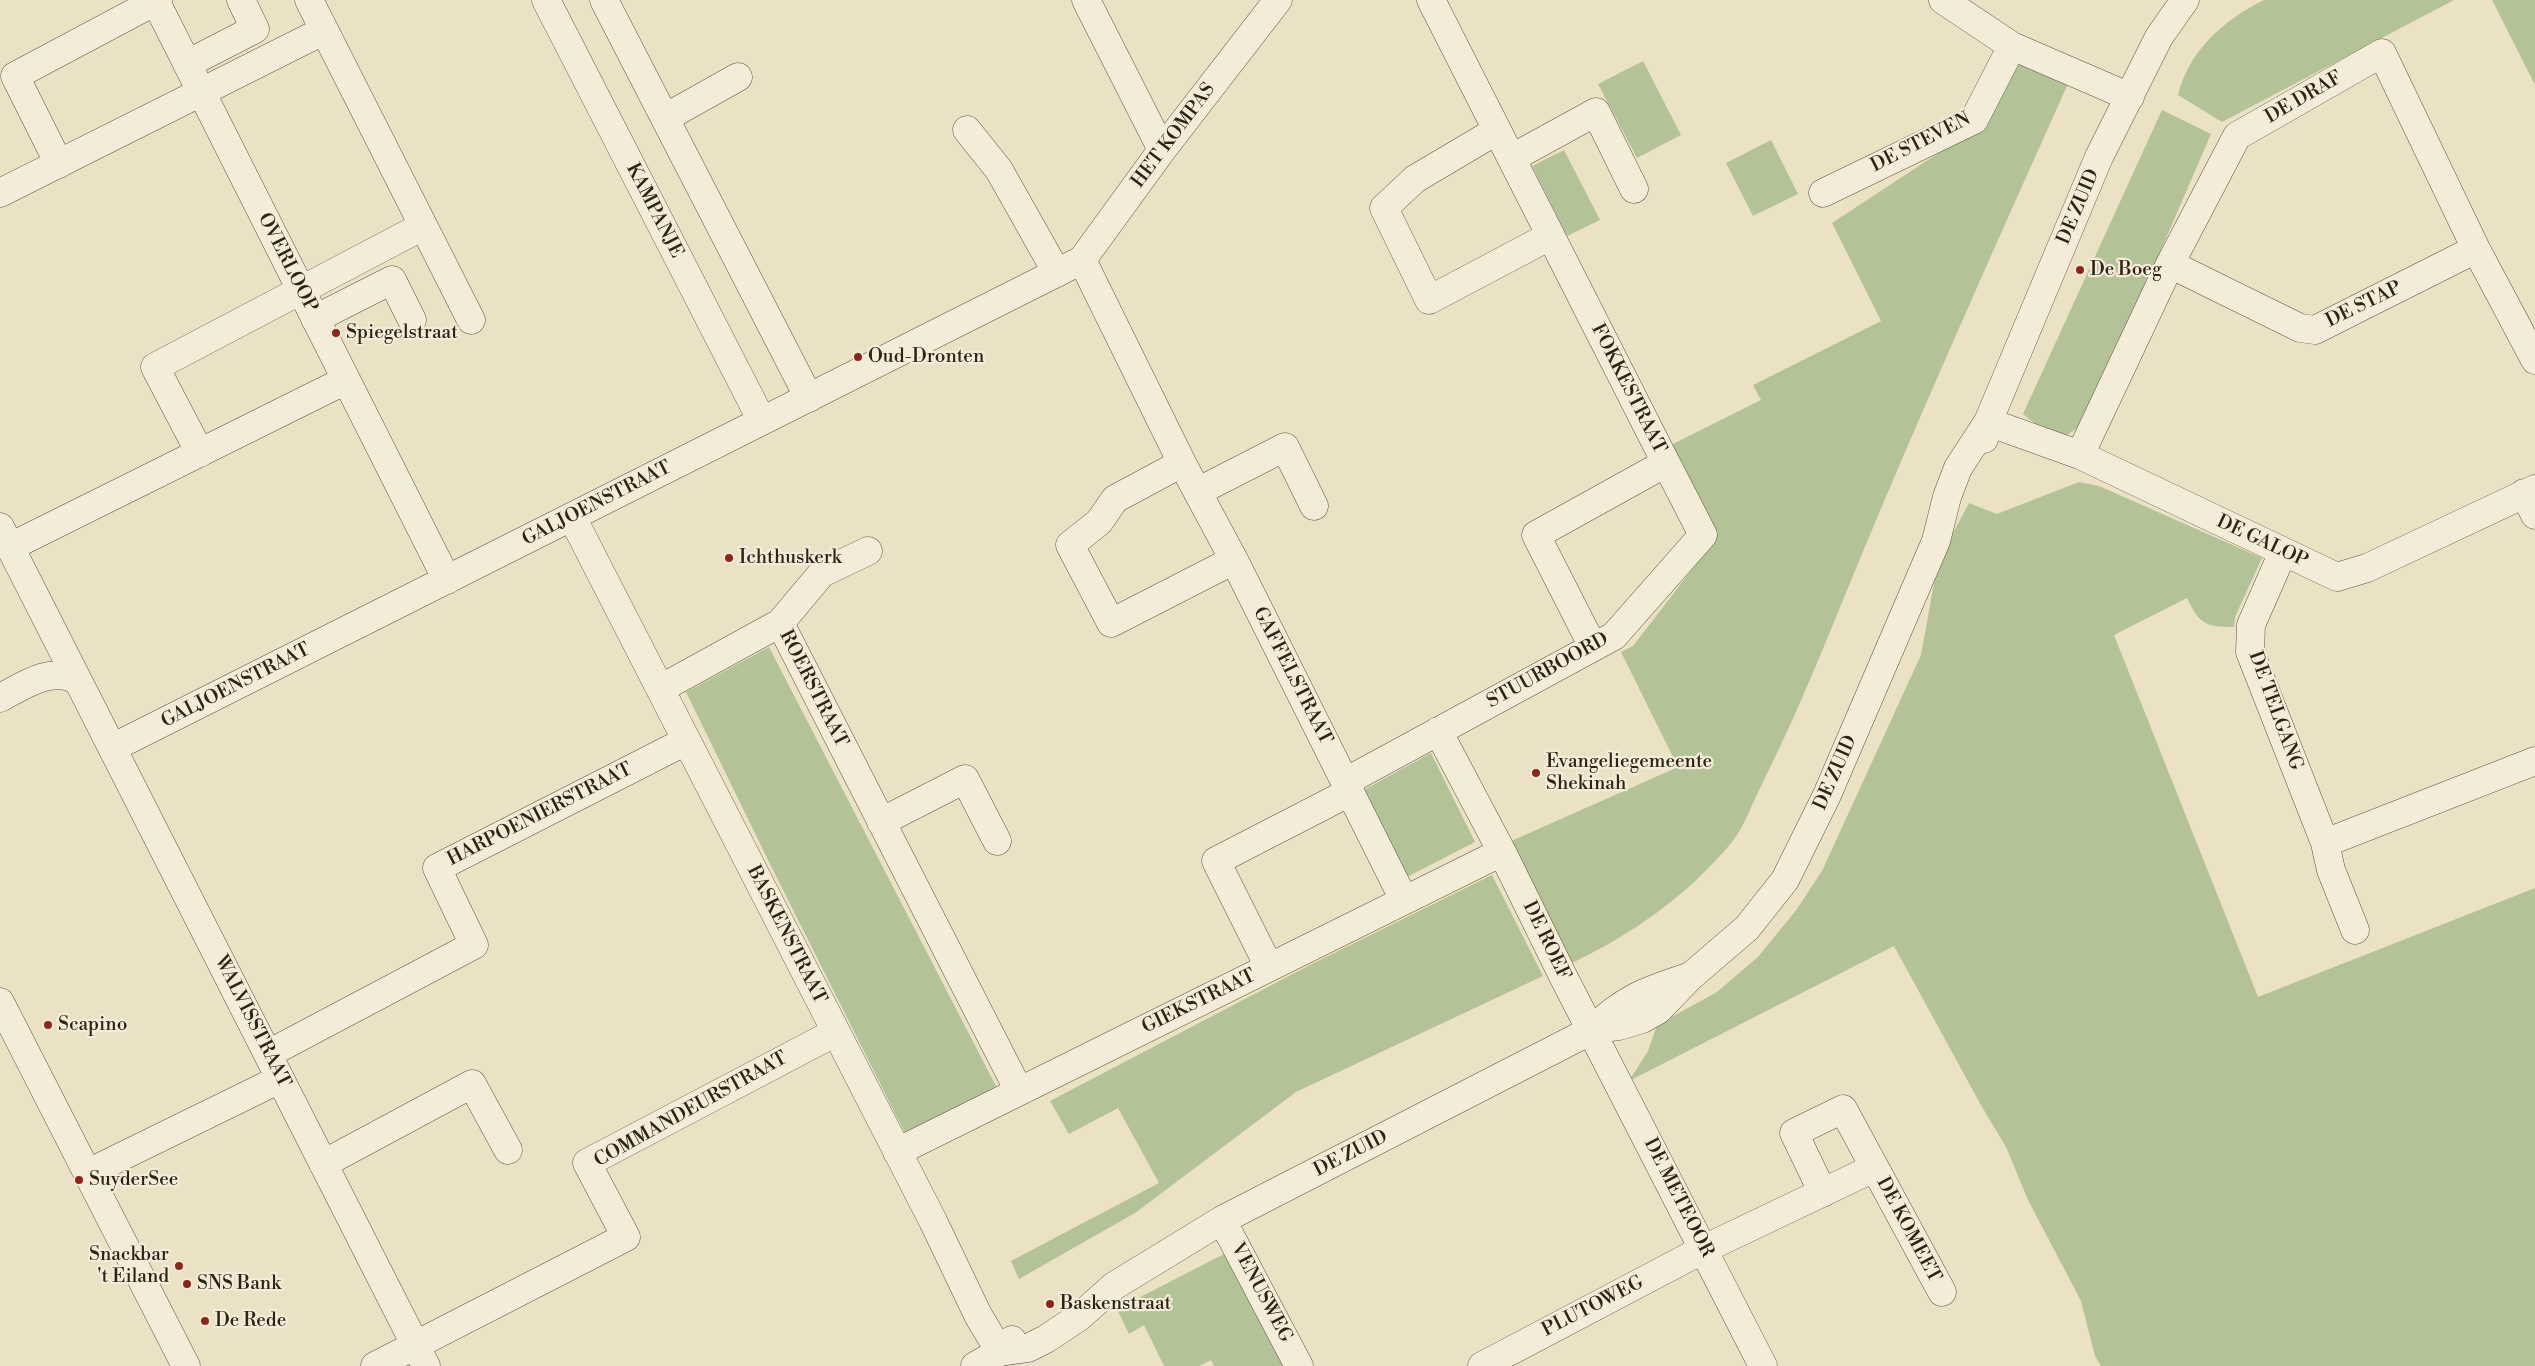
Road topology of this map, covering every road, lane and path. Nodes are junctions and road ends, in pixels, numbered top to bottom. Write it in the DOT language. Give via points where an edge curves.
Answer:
graph roads {
  1 [pos="156,0"];
  2 [pos="241,0"];
  3 [pos="309,0"];
  4 [pos="546,0"];
  5 [pos="604,0"];
  6 [pos="1086,0"];
  7 [pos="1431,0"];
  8 [pos="1943,0"];
  9 [pos="2185,0"];
  10 [pos="1269,5"];
  11 [pos="324,31"];
  12 [pos="2012,46"];
  13 [pos="187,64"];
  14 [pos="738,77"];
  15 [pos="200,92"];
  16 [pos="2130,97"];
  17 [pos="665,118"];
  18 [pos="967,130"];
  19 [pos="1496,131"];
  20 [pos="1162,150"];
  21 [pos="1512,158"];
  22 [pos="60,164"];
  23 [pos="1634,189"];
  24 [pos="0,193"];
  25 [pos="1822,193"];
  26 [pos="424,226"];
  27 [pos="1550,236"];
  28 [pos="2476,250"];
  29 [pos="1082,260"];
  30 [pos="2170,264"];
  31 [pos="1057,273"];
  32 [pos="301,290"];
  33 [pos="315,319"];
  34 [pos="412,320"];
  35 [pos="470,320"];
  36 [pos="2535,360"];
  37 [pos="346,380"];
  38 [pos="809,398"];
  39 [pos="762,422"];
  40 [pos="1988,422"];
  41 [pos="200,452"];
  42 [pos="2080,455"];
  43 [pos="1666,462"];
  44 [pos="1182,463"];
  45 [pos="1199,491"];
  46 [pos="2531,499"];
  47 [pos="1314,506"];
  48 [pos="572,517"];
  49 [pos="5,537"];
  50 [pos="868,551"];
  51 [pos="2283,552"];
  52 [pos="1234,560"];
  53 [pos="447,580"];
  54 [pos="780,623"];
  55 [pos="1593,647"];
  56 [pos="75,679"];
  57 [pos="660,689"];
  58 [pos="0,698"];
  59 [pos="1438,731"];
  60 [pos="686,741"];
  61 [pos="112,748"];
  62 [pos="2535,761"];
  63 [pos="1348,787"];
  64 [pos="881,822"];
  65 [pos="997,841"];
  66 [pos="2325,843"];
  67 [pos="1502,852"];
  68 [pos="1404,900"];
  69 [pos="2355,930"];
  70 [pos="1269,968"];
  71 [pos="0,1002"];
  72 [pos="1592,1030"];
  73 [pos="836,1032"];
  74 [pos="268,1054"];
  75 [pos="280,1079"];
  76 [pos="1019,1091"];
  77 [pos="508,1150"];
  78 [pos="897,1152"];
  79 [pos="323,1164"];
  80 [pos="1874,1168"];
  81 [pos="88,1173"];
  82 [pos="1824,1193"];
  83 [pos="1222,1220"];
  84 [pos="1704,1250"];
  85 [pos="1942,1292"];
  86 [pos="1000,1352"];
  87 [pos="421,1356"];
  88 [pos="186,1366"];
  89 [pos="374,1366"];
  90 [pos="975,1366"];
  91 [pos="1299,1366"];
  92 [pos="1482,1366"];
  93 [pos="1763,1366"];
  1 -- 13 [label="street, OVERLOOP"];
  1 -- 22 [label="street" via="15,76"];
  2 -- 13 [label="street" via="255,29"];
  3 -- 11 [label="street"];
  4 -- 39 [label="street, KAMPANJE"];
  5 -- 17 [label="street"];
  6 -- 20 [label="street"];
  7 -- 19 [label="street, FOKKESTRAAT"];
  8 -- 12 [label="street"];
  9 -- 16 [label="street, DE ZUID" via="2159,37"];
  10 -- 20 [label="street, HET KOMPAS"];
  11 -- 15 [label="street"];
  11 -- 26 [label="street"];
  12 -- 16 [label="street"];
  12 -- 25 [label="street, DE STEVEN" via="1974,120"];
  13 -- 15 [label="street, OVERLOOP"];
  14 -- 17 [label="street"];
  15 -- 22 [label="street"];
  15 -- 32 [label="street, OVERLOOP"];
  16 -- 40 [label="street, DE ZUID" via="2099,157"];
  17 -- 38 [label="street"];
  18 -- 31 [label="street" via="999,170"];
  19 -- 21 [label="street, FOKKESTRAAT"];
  19 -- 27 [label="street" via="1416,179 1384,208 1429,300"];
  20 -- 29 [label="street, HET KOMPAS"];
  21 -- 23 [label="street" via="1596,112"];
  21 -- 27 [label="street, FOKKESTRAAT"];
  22 -- 24 [label="street"];
  26 -- 32 [label="street"];
  26 -- 35 [label="street"];
  27 -- 43 [label="street, FOKKESTRAAT"];
  28 -- 30 [label="street, DE STAP" via="2315,330 2300,328"];
  28 -- 30 [label="street, DE DRAF" via="2382,54 2237,136"];
  28 -- 36 [label="street, DE DRAF"];
  29 -- 31 [label="street, GALJOENSTRAAT"];
  29 -- 44 [label="street, GAFFELSTRAAT"];
  30 -- 42 [label="street, DE DRAF"];
  31 -- 38 [label="street, GALJOENSTRAAT"];
  32 -- 33 [label="street, OVERLOOP"];
  32 -- 41 [label="street" via="155,367"];
  33 -- 34 [label="street" via="392,280"];
  33 -- 37 [label="street, OVERLOOP"];
  37 -- 41 [label="street"];
  37 -- 53 [label="street, OVERLOOP"];
  38 -- 39 [label="street, GALJOENSTRAAT"];
  39 -- 48 [label="street, GALJOENSTRAAT"];
  40 -- 42 [label="street, DE GALOP"];
  40 -- 72 [label="street, DE ZUID" via="1958,468 1946,497 1936,541 1827,795 1784,880 1747,928 1691,976 1631,998"];
  41 -- 49 [label="street"];
  42 -- 51 [label="street, DE GALOP"];
  43 -- 55 [label="street, STUURBOORD" via="1702,535 1614,636"];
  43 -- 55 [label="street, FOKKESTRAAT" via="1536,535"];
  44 -- 45 [label="street, GAFFELSTRAAT"];
  44 -- 52 [label="street" via="1115,499 1099,522 1070,545 1111,623"];
  45 -- 47 [label="street" via="1285,447"];
  45 -- 52 [label="street, GAFFELSTRAAT"];
  46 -- 51 [label="street, DE GALOP" via="2367,568 2337,576"];
  48 -- 53 [label="street, GALJOENSTRAAT"];
  48 -- 57 [label="street, BASKENSTRAAT"];
  49 -- 56 [label="street, WALVISSTRAAT"];
  50 -- 54 [label="street" via="822,573"];
  51 -- 66 [label="street, DE TELGANG" via="2251,625 2250,652"];
  52 -- 63 [label="street, GAFFELSTRAAT"];
  53 -- 61 [label="street, GALJOENSTRAAT"];
  54 -- 57 [label="street, ROERSTRAAT"];
  54 -- 64 [label="street, ROERSTRAAT"];
  55 -- 59 [label="street, STUURBOORD"];
  56 -- 58 [label="street" via="58,673 45,676"];
  56 -- 61 [label="street, WALVISSTRAAT"];
  57 -- 60 [label="street, BASKENSTRAAT"];
  59 -- 63 [label="street, STUURBOORD"];
  59 -- 67 [label="street"];
  60 -- 73 [label="street, BASKENSTRAAT"];
  60 -- 74 [label="street, HARPOENIERSTRAAT" via="437,868 474,944"];
  61 -- 74 [label="street, WALVISSTRAAT"];
  62 -- 66 [label="street"];
  63 -- 68 [label="street, GAFFELSTRAAT"];
  63 -- 70 [label="street" via="1216,861"];
  64 -- 65 [label="street" via="965,779"];
  64 -- 76 [label="street, ROERSTRAAT"];
  66 -- 69 [label="street, DE TELGANG" via="2331,870"];
  67 -- 68 [label="street, GIEKSTRAAT"];
  67 -- 72 [label="street, DE ROEF"];
  68 -- 70 [label="street, GIEKSTRAAT"];
  70 -- 76 [label="street, GIEKSTRAAT"];
  71 -- 81 [label="street"];
  72 -- 83 [label="street, DE ZUID"];
  72 -- 84 [label="street, DE METEOOR"];
  73 -- 78 [label="street, BASKENSTRAAT"];
  73 -- 87 [label="street, COMMANDEURSTRAAT" via="587,1163 626,1237"];
  74 -- 75 [label="street, WALVISSTRAAT"];
  75 -- 79 [label="street, WALVISSTRAAT"];
  75 -- 81 [label="street"];
  76 -- 78 [label="street, GIEKSTRAAT"];
  77 -- 79 [label="street" via="472,1084"];
  78 -- 86 [label="street, BASKENSTRAAT" via="978,1315"];
  79 -- 87 [label="street, WALVISSTRAAT"];
  80 -- 82 [label="street, DE KOMEET"];
  80 -- 82 [label="street, DE KOMEET" via="1843,1108 1794,1133"];
  80 -- 85 [label="street, DE KOMEET"];
  81 -- 88 [label="street"];
  82 -- 84 [label="street, DE KOMEET"];
  83 -- 86 [label="street, DE ZUID" via="1114,1286 1079,1317 1046,1339 1028,1348"];
  83 -- 91 [label="street, VENUSWEG"];
  84 -- 92 [label="street, PLUTOWEG"];
  84 -- 93 [label="street, DE METEOOR"];
  86 -- 90 [label="street, DE ZUID"];
  87 -- 89 [label="street"];
}
